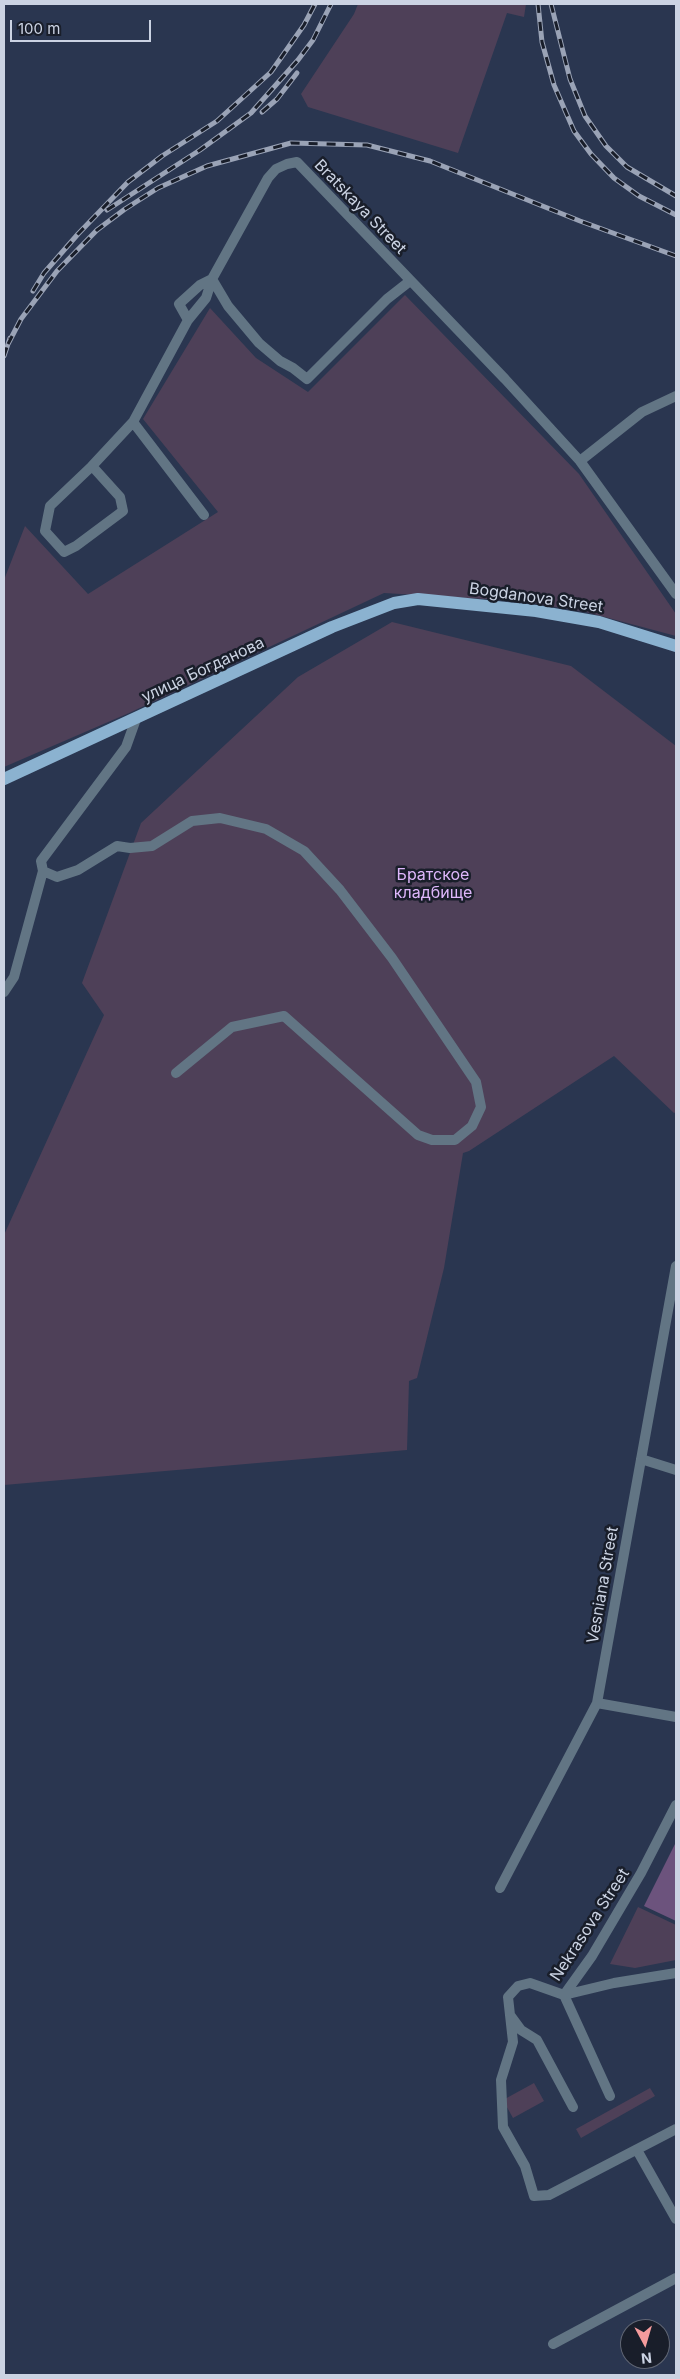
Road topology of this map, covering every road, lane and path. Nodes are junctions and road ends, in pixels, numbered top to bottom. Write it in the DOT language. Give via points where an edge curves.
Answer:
graph roads {
  1 [pos="212,280"];
  2 [pos="410,281"];
  3 [pos="188,320"];
  4 [pos="676,396"];
  5 [pos="133,422"];
  6 [pos="580,461"];
  7 [pos="92,466"];
  8 [pos="204,515"];
  9 [pos="676,594"];
  10 [pos="676,646"];
  11 [pos="136,719"];
  12 [pos="4,779"];
  13 [pos="43,871"];
  14 [pos="4,992"];
  15 [pos="176,1073"];
  16 [pos="676,1266"];
  17 [pos="675,1285"];
  18 [pos="641,1459"];
  19 [pos="676,1470"];
  20 [pos="597,1704"];
  21 [pos="676,1717"];
  22 [pos="676,1805"];
  23 [pos="500,1888"];
  24 [pos="676,1972"];
  25 [pos="564,1995"];
  26 [pos="510,2015"];
  27 [pos="610,2096"];
  28 [pos="573,2107"];
  29 [pos="676,2129"];
  30 [pos="637,2150"];
  31 [pos="676,2220"];
  32 [pos="676,2278"];
  33 [pos="553,2344"];
  1 -- 2 [label="street" via="259,343 307,379 387,299"];
  1 -- 2 [label="street, Bratskaya Street" via="268,178 276,169 297,162"];
  1 -- 3 [label="street" via="206,298"];
  1 -- 3 [label="street" via="200,285 179,304"];
  2 -- 6 [label="street, Bratskaya Street"];
  3 -- 5 [label="street"];
  4 -- 6 [label="street" via="642,412"];
  5 -- 7 [label="street"];
  5 -- 8 [label="street"];
  6 -- 9 [label="street, Bratskaya Street"];
  7 -- 7 [label="street" via="120,497 123,511 64,552 45,531 50,506"];
  10 -- 11 [label="main road, улица Богданова" via="599,622 536,611 418,599 394,603 332,627"];
  11 -- 12 [label="main road, улица Богданова"];
  11 -- 13 [label="street" via="126,747 41,861"];
  13 -- 14 [label="street" via="14,977"];
  13 -- 15 [label="street" via="57,877 78,870 117,846 152,846 192,821 220,818 266,829 304,850 340,890 392,958 476,1082 481,1106 472,1126 455,1140 432,1140 418,1135 284,1016 232,1027"];
  16 -- 17 [label="street, Vesniana Street"];
  17 -- 18 [label="street, Vesniana Street"];
  18 -- 19 [label="street"];
  18 -- 20 [label="street, Vesniana Street"];
  20 -- 21 [label="street"];
  20 -- 23 [label="street, Vesniana Street"];
  22 -- 25 [label="street, Nekrasova Street" via="620,1910"];
  24 -- 25 [label="street"];
  25 -- 26 [label="street, Nekrasova Street" via="530,1983 518,1986 508,1997"];
  25 -- 27 [label="street"];
  26 -- 28 [label="street" via="520,2030 537,2040"];
  26 -- 30 [label="street, Nekrasova Street" via="513,2042 500,2080 503,2127 525,2166 534,2196 549,2195"];
  29 -- 30 [label="street"];
  30 -- 31 [label="street"];
  32 -- 33 [label="street"];
}
